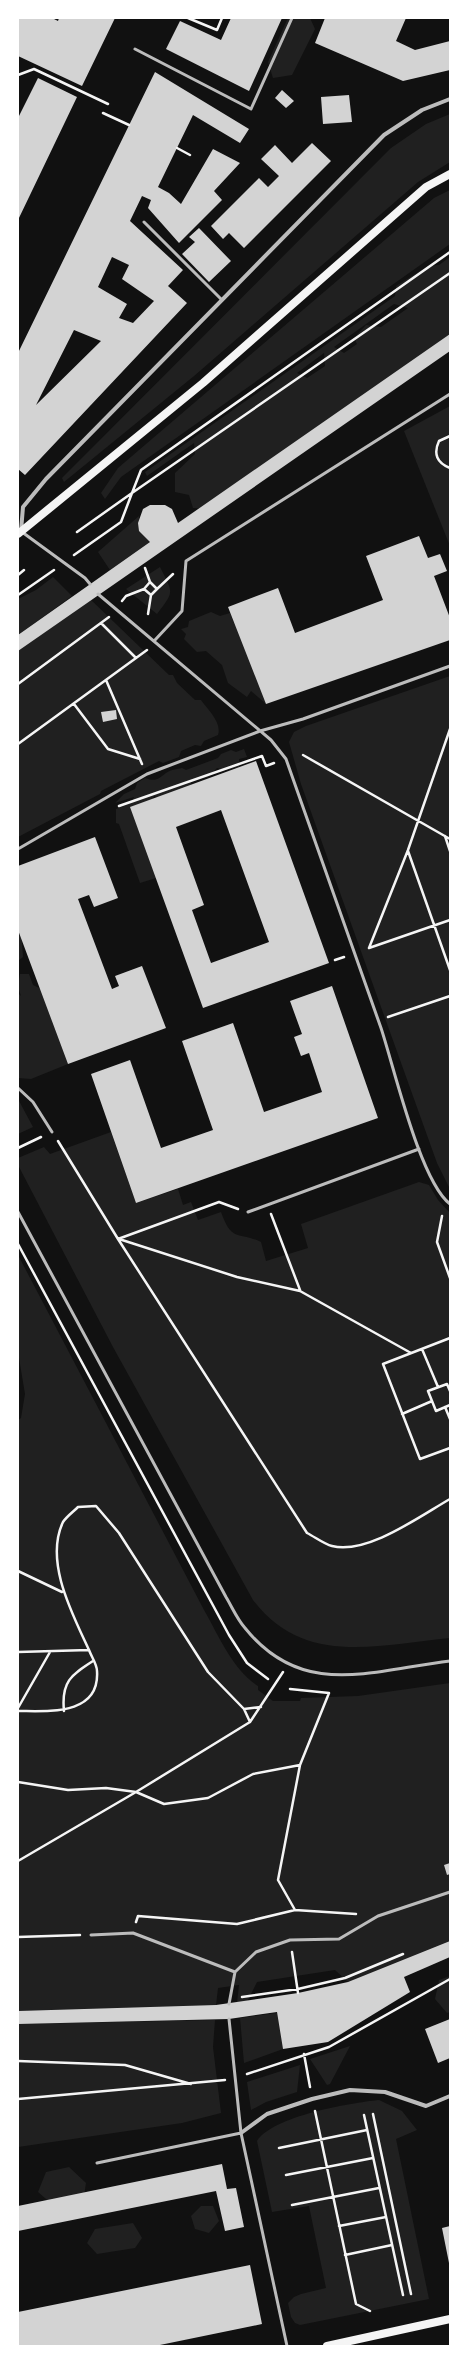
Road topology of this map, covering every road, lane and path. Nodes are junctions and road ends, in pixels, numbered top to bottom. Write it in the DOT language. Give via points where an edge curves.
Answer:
graph roads {
  1 [pos="188,18"];
  2 [pos="222,18"];
  3 [pos="292,18"];
  4 [pos="135,49"];
  5 [pos="18,75"];
  6 [pos="450,99"];
  7 [pos="108,104"];
  8 [pos="103,113"];
  9 [pos="129,126"];
  10 [pos="177,148"];
  11 [pos="190,155"];
  12 [pos="450,174"];
  13 [pos="144,222"];
  14 [pos="450,252"];
  15 [pos="450,273"];
  16 [pos="222,300"];
  17 [pos="450,394"];
  18 [pos="450,436"];
  19 [pos="450,468"];
  20 [pos="132,493"];
  21 [pos="19,532"];
  22 [pos="77,532"];
  23 [pos="64,563"];
  24 [pos="145,568"];
  25 [pos="24,570"];
  26 [pos="18,575"];
  27 [pos="150,582"];
  28 [pos="90,584"];
  29 [pos="144,588"];
  30 [pos="98,594"];
  31 [pos="18,595"];
  32 [pos="151,595"];
  33 [pos="115,609"];
  34 [pos="148,614"];
  35 [pos="101,623"];
  36 [pos="155,640"];
  37 [pos="136,658"];
  38 [pos="450,666"];
  39 [pos="106,680"];
  40 [pos="18,684"];
  41 [pos="74,704"];
  42 [pos="450,729"];
  43 [pos="260,731"];
  44 [pos="18,744"];
  45 [pos="303,754"];
  46 [pos="140,759"];
  47 [pos="278,762"];
  48 [pos="147,774"];
  49 [pos="114,807"];
  50 [pos="418,820"];
  51 [pos="445,836"];
  52 [pos="450,839"];
  53 [pos="18,849"];
  54 [pos="408,850"];
  55 [pos="450,851"];
  56 [pos="450,920"];
  57 [pos="434,926"];
  58 [pos="369,948"];
  59 [pos="354,953"];
  60 [pos="335,960"];
  61 [pos="450,970"];
  62 [pos="450,996"];
  63 [pos="386,1018"];
  64 [pos="18,1088"];
  65 [pos="52,1132"];
  66 [pos="18,1148"];
  67 [pos="419,1149"];
  68 [pos="450,1204"];
  69 [pos="267,1205"];
  70 [pos="18,1212"];
  71 [pos="248,1212"];
  72 [pos="442,1216"];
  73 [pos="118,1239"];
  74 [pos="18,1244"];
  75 [pos="450,1278"];
  76 [pos="300,1291"];
  77 [pos="450,1338"];
  78 [pos="422,1349"];
  79 [pos="411,1353"];
  80 [pos="438,1387"];
  81 [pos="450,1391"];
  82 [pos="432,1401"];
  83 [pos="450,1406"];
  84 [pos="445,1407"];
  85 [pos="402,1414"];
  86 [pos="450,1419"];
  87 [pos="450,1448"];
  88 [pos="450,1499"];
  89 [pos="18,1571"];
  90 [pos="63,1592"];
  91 [pos="89,1650"];
  92 [pos="18,1652"];
  93 [pos="50,1652"];
  94 [pos="93,1661"];
  95 [pos="450,1661"];
  96 [pos="288,1666"];
  97 [pos="268,1679"];
  98 [pos="290,1689"];
  99 [pos="261,1706"];
  100 [pos="18,1708"];
  101 [pos="244,1709"];
  102 [pos="64,1710"];
  103 [pos="18,1711"];
  104 [pos="250,1722"];
  105 [pos="300,1765"];
  106 [pos="18,1782"];
  107 [pos="136,1792"];
  108 [pos="18,1861"];
  109 [pos="450,1892"];
  110 [pos="295,1910"];
  111 [pos="378,1916"];
  112 [pos="133,1933"];
  113 [pos="91,1935"];
  114 [pos="18,1937"];
  115 [pos="402,1954"];
  116 [pos="294,1963"];
  117 [pos="235,1972"];
  118 [pos="450,1979"];
  119 [pos="437,1986"];
  120 [pos="298,1989"];
  121 [pos="298,1993"];
  122 [pos="249,1997"];
  123 [pos="229,2004"];
  124 [pos="229,2019"];
  125 [pos="304,2054"];
  126 [pos="18,2061"];
  127 [pos="193,2085"];
  128 [pos="309,2085"];
  129 [pos="450,2096"];
  130 [pos="373,2114"];
  131 [pos="364,2115"];
  132 [pos="367,2130"];
  133 [pos="241,2133"];
  134 [pos="320,2135"];
  135 [pos="321,2140"];
  136 [pos="279,2148"];
  137 [pos="373,2158"];
  138 [pos="97,2163"];
  139 [pos="326,2168"];
  140 [pos="286,2175"];
  141 [pos="380,2188"];
  142 [pos="332,2197"];
  143 [pos="292,2205"];
  144 [pos="386,2217"];
  145 [pos="339,2226"];
  146 [pos="392,2245"];
  147 [pos="345,2255"];
  148 [pos="411,2294"];
  149 [pos="403,2295"];
  150 [pos="370,2311"];
  151 [pos="450,2319"];
  152 [pos="287,2346"];
  153 [pos="327,2346"];
  1 -- 2 [label="path" via="216,30"];
  3 -- 4 [label="lane" via="251,109"];
  5 -- 7 [label="path" via="34,69"];
  6 -- 16 [label="street" via="422,110 384,135"];
  8 -- 9 [label="path"];
  10 -- 11 [label="path"];
  12 -- 21 [label="main road" via="426,187 203,383"];
  13 -- 16 [label="lane"];
  14 -- 20 [label="path" via="141,470"];
  15 -- 20 [label="path"];
  16 -- 21 [label="street" via="46,479 23,507"];
  17 -- 36 [label="lane" via="186,561 182,611"];
  18 -- 19 [label="path" via="439,441 436,449 439,461"];
  20 -- 22 [label="path"];
  20 -- 23 [label="path" via="122,522"];
  21 -- 23 [label="lane"];
  23 -- 28 [label="lane"];
  23 -- 31 [label="path"];
  24 -- 27 [label="path"];
  25 -- 26 [label="path"];
  27 -- 29 [label="path"];
  27 -- 32 [label="path" via="157,589"];
  29 -- 32 [label="path"];
  29 -- 33 [label="path" via="126,596"];
  30 -- 33 [label="lane"];
  32 -- 34 [label="path"];
  33 -- 35 [label="path"];
  33 -- 36 [label="lane"];
  35 -- 37 [label="path"];
  35 -- 40 [label="path"];
  36 -- 37 [label="path"];
  36 -- 43 [label="lane"];
  37 -- 39 [label="path"];
  38 -- 43 [label="lane" via="303,719"];
  39 -- 41 [label="path"];
  39 -- 46 [label="path"];
  41 -- 44 [label="path"];
  41 -- 46 [label="path" via="108,749"];
  42 -- 50 [label="path"];
  43 -- 48 [label="lane"];
  43 -- 59 [label="lane" via="286,759"];
  45 -- 50 [label="path"];
  46 -- 48 [label="path"];
  47 -- 49 [label="path" via="266,766 262,756"];
  48 -- 53 [label="lane"];
  50 -- 51 [label="path"];
  50 -- 54 [label="path"];
  51 -- 52 [label="path"];
  51 -- 55 [label="path"];
  54 -- 57 [label="path"];
  54 -- 58 [label="path"];
  56 -- 57 [label="path"];
  57 -- 58 [label="path"];
  57 -- 61 [label="path"];
  58 -- 59 [label="path"];
  59 -- 60 [label="path"];
  59 -- 67 [label="lane"];
  62 -- 63 [label="path"];
  64 -- 65 [label="lane" via="33,1102"];
  65 -- 66 [label="path"];
  65 -- 73 [label="path"];
  67 -- 68 [label="lane" via="424,1164 443,1198"];
  67 -- 69 [label="lane"];
  69 -- 71 [label="lane"];
  69 -- 76 [label="path"];
  70 -- 96 [label="lane" via="226,1597 245,1628"];
  71 -- 73 [label="path" via="219,1202"];
  72 -- 75 [label="path" via="437,1242"];
  73 -- 76 [label="path" via="238,1277"];
  73 -- 88 [label="path" via="308,1533 332,1546 349,1547 373,1542"];
  74 -- 97 [label="path" via="228,1635 247,1663"];
  76 -- 79 [label="path"];
  77 -- 78 [label="path"];
  78 -- 79 [label="path"];
  78 -- 80 [label="path"];
  79 -- 85 [label="path" via="383,1364"];
  80 -- 81 [label="path" via="447,1384"];
  80 -- 82 [label="path" via="428,1391"];
  82 -- 84 [label="path" via="436,1411"];
  82 -- 85 [label="path"];
  83 -- 84 [label="path"];
  84 -- 86 [label="path"];
  85 -- 87 [label="path" via="420,1460"];
  89 -- 90 [label="path"];
  90 -- 91 [label="path"];
  90 -- 101 [label="path" via="58,1544 63,1522 78,1507 96,1506 119,1533 208,1672"];
  91 -- 93 [label="path"];
  91 -- 94 [label="path"];
  92 -- 93 [label="path"];
  93 -- 100 [label="path"];
  94 -- 102 [label="path" via="67,1680 63,1699"];
  94 -- 102 [label="path" via="97,1669 96,1686 90,1697 78,1706"];
  95 -- 96 [label="lane" via="333,1676 309,1673"];
  96 -- 99 [label="path"];
  98 -- 105 [label="path" via="329,1693"];
  99 -- 101 [label="path"];
  99 -- 104 [label="path"];
  101 -- 104 [label="path"];
  102 -- 103 [label="path"];
  104 -- 107 [label="path"];
  105 -- 107 [label="path" via="253,1774 208,1798 164,1804"];
  105 -- 110 [label="path" via="278,1880"];
  106 -- 107 [label="path" via="68,1790 106,1788"];
  107 -- 108 [label="path"];
  109 -- 111 [label="lane"];
  110 -- 111 [label="path"];
  110 -- 112 [label="path" via="237,1924 138,1916"];
  111 -- 117 [label="lane" via="340,1939 290,1940 256,1952"];
  112 -- 113 [label="lane"];
  112 -- 117 [label="lane"];
  113 -- 114 [label="path"];
  115 -- 120 [label="path" via="345,1978"];
  116 -- 120 [label="path"];
  117 -- 123 [label="lane"];
  118 -- 119 [label="path"];
  120 -- 121 [label="path"];
  120 -- 122 [label="path"];
  124 -- 133 [label="lane"];
  125 -- 128 [label="path"];
  126 -- 127 [label="path" via="125,2065"];
  129 -- 133 [label="street" via="426,2106 385,2092 350,2090 267,2114"];
  130 -- 148 [label="path"];
  131 -- 132 [label="path"];
  132 -- 135 [label="path"];
  132 -- 137 [label="path"];
  133 -- 138 [label="lane"];
  133 -- 152 [label="lane"];
  134 -- 135 [label="path"];
  135 -- 136 [label="path"];
  135 -- 139 [label="path"];
  137 -- 139 [label="path"];
  137 -- 141 [label="path"];
  139 -- 140 [label="path"];
  139 -- 142 [label="path"];
  141 -- 142 [label="path"];
  141 -- 144 [label="path"];
  142 -- 143 [label="path"];
  142 -- 145 [label="path"];
  144 -- 145 [label="path"];
  144 -- 146 [label="path"];
  145 -- 147 [label="path"];
  146 -- 147 [label="path"];
  146 -- 149 [label="path"];
  147 -- 150 [label="path" via="356,2304"];
  151 -- 153 [label="main road"];
}
